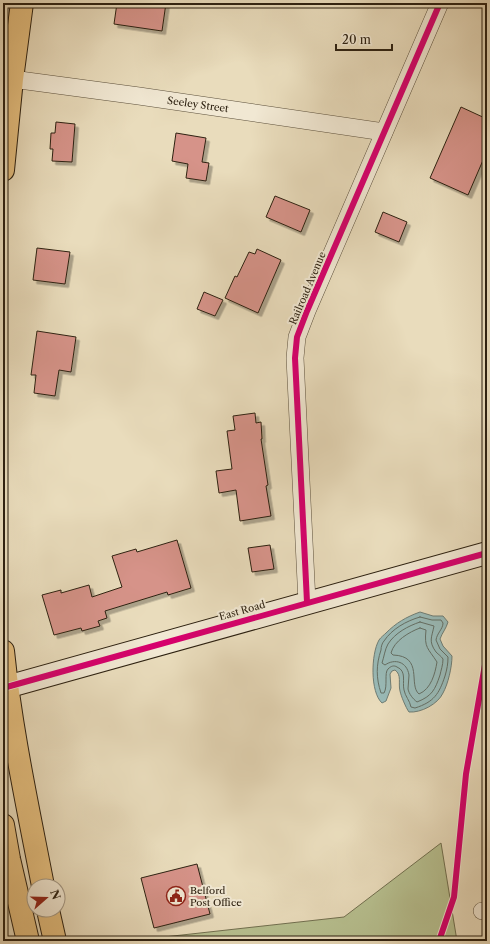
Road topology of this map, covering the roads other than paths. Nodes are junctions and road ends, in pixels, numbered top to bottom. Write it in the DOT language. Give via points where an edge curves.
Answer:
graph roads {
  1 [pos="22,3"];
  2 [pos="440,3"];
  3 [pos="12,79"];
  4 [pos="384,132"];
  5 [pos="3,170"];
  6 [pos="487,553"];
  7 [pos="307,602"];
  8 [pos="3,651"];
  9 [pos="5,687"];
  10 [pos="3,825"];
  11 [pos="41,878"];
  12 [pos="50,918"];
  13 [pos="28,941"];
  14 [pos="55,941"];
  1 -- 3 [label="highway"];
  2 -- 4 [label="street, Railroad Avenue"];
  3 -- 4 [label="street, Seeley Street"];
  3 -- 5 [label="highway"];
  4 -- 7 [label="street, Railroad Avenue" via="297,336 295,358"];
  6 -- 7 [label="street, East Road"];
  7 -- 9 [label="street, East Road"];
  8 -- 9 [label="highway"];
  9 -- 11 [label="highway"];
  10 -- 13 [label="highway"];
  12 -- 14 [label="highway"];
}
